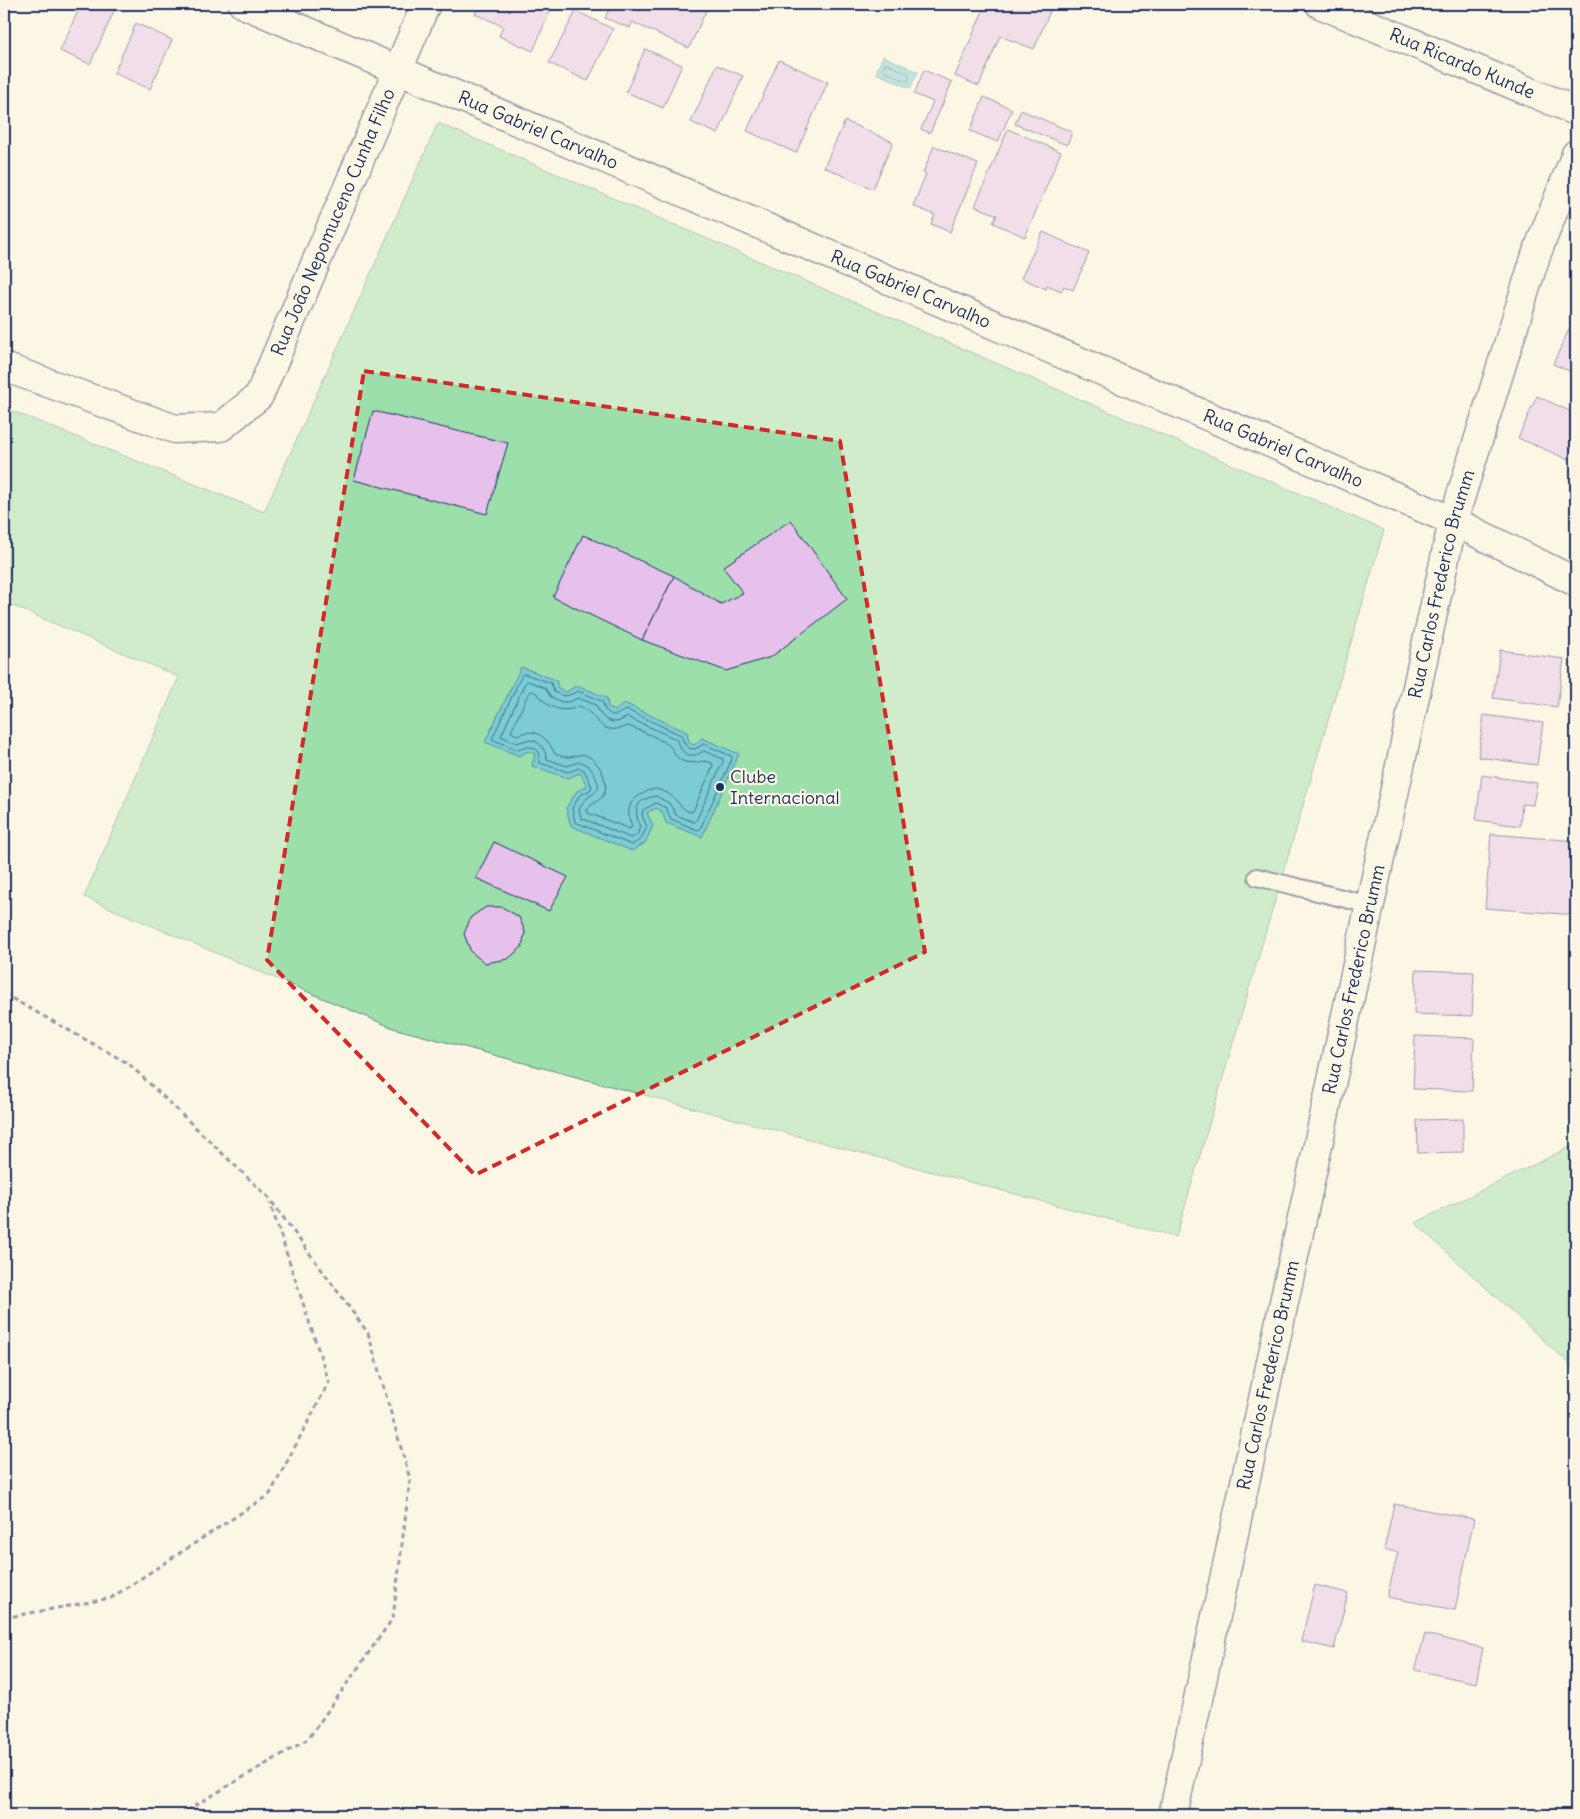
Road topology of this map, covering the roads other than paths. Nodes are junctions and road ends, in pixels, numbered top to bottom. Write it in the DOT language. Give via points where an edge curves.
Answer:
graph roads {
  1 [pos="243,4"];
  2 [pos="426,4"];
  3 [pos="1320,4"];
  4 [pos="399,70"];
  5 [pos="1576,111"];
  6 [pos="1576,154"];
  7 [pos="4,367"];
  8 [pos="1453,522"];
  9 [pos="1576,582"];
  10 [pos="1257,877"];
  11 [pos="1370,904"];
  12 [pos="1173,1815"];
  1 -- 4 [label="street, Rua Gabriel Carvalho"];
  2 -- 4 [label="street, Rua João Nepomuceno Cunha Filho"];
  3 -- 5 [label="street, Rua Ricardo Kunde"];
  4 -- 7 [label="street, Rua João Nepomuceno Cunha Filho" via="259,396 221,427 175,429"];
  4 -- 8 [label="street, Rua Gabriel Carvalho"];
  6 -- 8 [label="street, Rua Carlos Frederico Brumm" via="1536,255"];
  8 -- 9 [label="street, Rua Gabriel Carvalho"];
  8 -- 11 [label="street, Rua Carlos Frederico Brumm"];
  10 -- 11 [label="lane"];
  11 -- 12 [label="street, Rua Carlos Frederico Brumm"];
}
